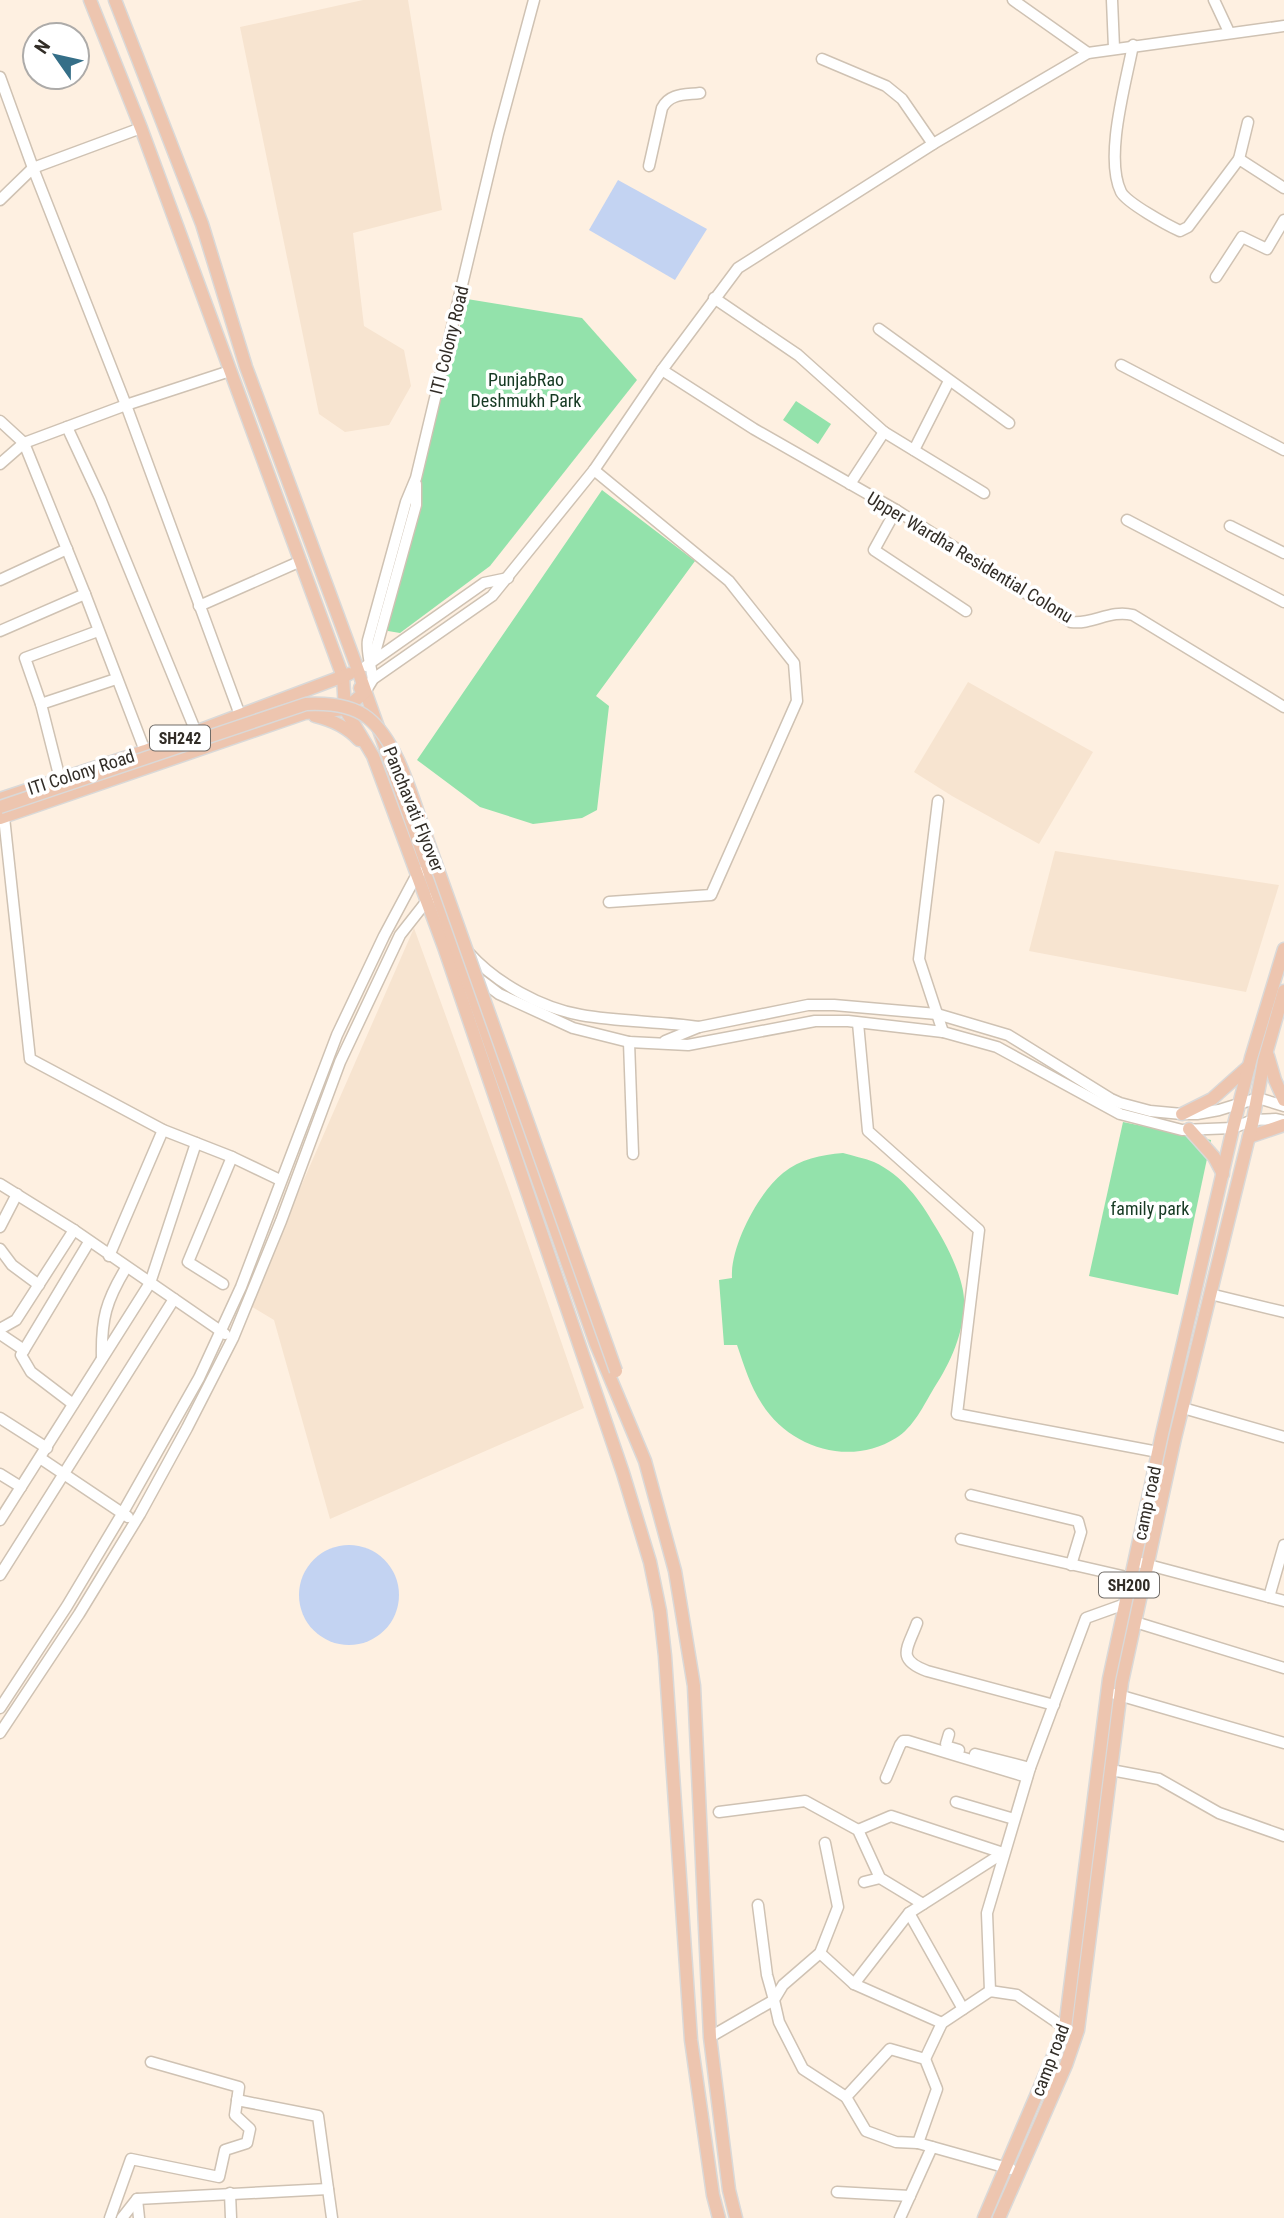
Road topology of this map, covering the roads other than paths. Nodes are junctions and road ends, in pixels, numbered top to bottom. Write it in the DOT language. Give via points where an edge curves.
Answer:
graph roads {
  1 [pos="90,0"];
  2 [pos="115,0"];
  3 [pos="534,0"];
  4 [pos="1013,0"];
  5 [pos="1112,0"];
  6 [pos="1214,0"];
  7 [pos="1284,26"];
  8 [pos="1229,32"];
  9 [pos="1133,45"];
  10 [pos="1114,48"];
  11 [pos="1088,52"];
  12 [pos="822,59"];
  13 [pos="0,77"];
  14 [pos="700,93"];
  15 [pos="5,106"];
  16 [pos="1248,122"];
  17 [pos="141,128"];
  18 [pos="933,144"];
  19 [pos="1239,159"];
  20 [pos="649,166"];
  21 [pos="33,168"];
  22 [pos="1284,188"];
  23 [pos="0,200"];
  24 [pos="1284,220"];
  25 [pos="1216,278"];
  26 [pos="714,298"];
  27 [pos="879,329"];
  28 [pos="1121,365"];
  29 [pos="662,370"];
  30 [pos="230,371"];
  31 [pos="949,381"];
  32 [pos="127,405"];
  33 [pos="0,421"];
  34 [pos="1009,423"];
  35 [pos="68,427"];
  36 [pos="884,432"];
  37 [pos="24,443"];
  38 [pos="914,450"];
  39 [pos="1284,450"];
  40 [pos="0,464"];
  41 [pos="594,470"];
  42 [pos="850,484"];
  43 [pos="984,493"];
  44 [pos="896,510"];
  45 [pos="1127,520"];
  46 [pos="1230,526"];
  47 [pos="309,542"];
  48 [pos="296,544"];
  49 [pos="67,549"];
  50 [pos="1284,553"];
  51 [pos="301,561"];
  52 [pos="508,578"];
  53 [pos="0,580"];
  54 [pos="85,594"];
  55 [pos="1284,602"];
  56 [pos="200,606"];
  57 [pos="966,611"];
  58 [pos="0,631"];
  59 [pos="98,631"];
  60 [pos="370,659"];
  61 [pos="358,669"];
  62 [pos="373,678"];
  63 [pos="116,679"];
  64 [pos="354,684"];
  65 [pos="41,704"];
  66 [pos="1284,707"];
  67 [pos="345,709"];
  68 [pos="305,713"];
  69 [pos="240,715"];
  70 [pos="196,732"];
  71 [pos="145,751"];
  72 [pos="373,756"];
  73 [pos="60,779"];
  74 [pos="0,799"];
  75 [pos="938,800"];
  76 [pos="1,814"];
  77 [pos="428,866"];
  78 [pos="416,876"];
  79 [pos="432,898"];
  80 [pos="609,902"];
  81 [pos="1284,949"];
  82 [pos="445,950"];
  83 [pos="469,953"];
  84 [pos="463,965"];
  85 [pos="1284,992"];
  86 [pos="937,1014"];
  87 [pos="858,1023"];
  88 [pos="699,1027"];
  89 [pos="943,1032"];
  90 [pos="629,1042"];
  91 [pos="662,1043"];
  92 [pos="1267,1052"];
  93 [pos="1249,1066"];
  94 [pos="1258,1098"];
  95 [pos="1284,1100"];
  96 [pos="1241,1104"];
  97 [pos="1284,1106"];
  98 [pos="1182,1114"];
  99 [pos="1253,1120"];
  100 [pos="1284,1123"];
  101 [pos="302,1124"];
  102 [pos="1233,1128"];
  103 [pos="315,1129"];
  104 [pos="1189,1129"];
  105 [pos="163,1130"];
  106 [pos="1249,1137"];
  107 [pos="196,1143"];
  108 [pos="633,1154"];
  109 [pos="232,1157"];
  110 [pos="1223,1174"];
  111 [pos="280,1180"];
  112 [pos="0,1184"];
  113 [pos="17,1194"];
  114 [pos="0,1227"];
  115 [pos="74,1230"];
  116 [pos="89,1242"];
  117 [pos="0,1249"];
  118 [pos="109,1256"];
  119 [pos="126,1268"];
  120 [pos="150,1283"];
  121 [pos="223,1284"];
  122 [pos="39,1286"];
  123 [pos="1210,1294"];
  124 [pos="174,1299"];
  125 [pos="1284,1312"];
  126 [pos="0,1328"];
  127 [pos="220,1331"];
  128 [pos="233,1338"];
  129 [pos="24,1350"];
  130 [pos="102,1358"];
  131 [pos="617,1395"];
  132 [pos="73,1404"];
  133 [pos="1182,1408"];
  134 [pos="0,1418"];
  135 [pos="1284,1437"];
  136 [pos="47,1448"];
  137 [pos="1158,1452"];
  138 [pos="40,1458"];
  139 [pos="0,1474"];
  140 [pos="64,1474"];
  141 [pos="21,1487"];
  142 [pos="971,1495"];
  143 [pos="122,1514"];
  144 [pos="0,1520"];
  145 [pos="135,1521"];
  146 [pos="961,1539"];
  147 [pos="1284,1545"];
  148 [pos="1141,1563"];
  149 [pos="1071,1565"];
  150 [pos="0,1575"];
  151 [pos="1131,1578"];
  152 [pos="1269,1597"];
  153 [pos="1284,1601"];
  154 [pos="1125,1604"];
  155 [pos="1135,1622"];
  156 [pos="917,1623"];
  157 [pos="1284,1668"];
  158 [pos="0,1684"];
  159 [pos="11,1691"];
  160 [pos="1114,1694"];
  161 [pos="22,1699"];
  162 [pos="1054,1705"];
  163 [pos="0,1708"];
  164 [pos="0,1733"];
  165 [pos="949,1734"];
  166 [pos="1284,1743"];
  167 [pos="1111,1770"];
  168 [pos="1028,1772"];
  169 [pos="886,1779"];
  170 [pos="956,1802"];
  171 [pos="719,1812"];
  172 [pos="1014,1819"];
  173 [pos="1097,1829"];
  174 [pos="858,1830"];
  175 [pos="1284,1836"];
  176 [pos="825,1843"];
  177 [pos="1003,1853"];
  178 [pos="880,1878"];
  179 [pos="864,1882"];
  180 [pos="923,1904"];
  181 [pos="758,1905"];
  182 [pos="909,1913"];
  183 [pos="820,1953"];
  184 [pos="854,1984"];
  185 [pos="708,1987"];
  186 [pos="687,1988"];
  187 [pos="990,1991"];
  188 [pos="774,2000"];
  189 [pos="963,2008"];
  190 [pos="942,2023"];
  191 [pos="1065,2028"];
  192 [pos="710,2037"];
  193 [pos="691,2039"];
  194 [pos="925,2059"];
  195 [pos="151,2062"];
  196 [pos="846,2097"];
  197 [pos="237,2100"];
  198 [pos="918,2143"];
  199 [pos="932,2147"];
  200 [pos="1006,2166"];
  201 [pos="1019,2172"];
  202 [pos="328,2189"];
  203 [pos="837,2192"];
  204 [pos="230,2193"];
  205 [pos="910,2196"];
  206 [pos="137,2199"];
  207 [pos="110,2218"];
  208 [pos="122,2218"];
  209 [pos="139,2218"];
  210 [pos="231,2218"];
  211 [pos="332,2218"];
  212 [pos="719,2218"];
  213 [pos="736,2218"];
  214 [pos="900,2218"];
  215 [pos="984,2218"];
  216 [pos="999,2218"];
  1 -- 17 [label="main road"];
  2 -- 47 [label="main road" via="202,224 246,367"];
  3 -- 60 [label="street, ITI Colony Road" via="416,478 368,640"];
  4 -- 11 [label="street"];
  5 -- 10 [label="street"];
  6 -- 8 [label="street"];
  7 -- 8 [label="street"];
  8 -- 9 [label="street"];
  9 -- 10 [label="street"];
  9 -- 19 [label="street" via="1114,155 1126,198 1184,230"];
  10 -- 11 [label="street"];
  11 -- 18 [label="street"];
  12 -- 18 [label="street" via="886,86"];
  13 -- 15 [label="street"];
  14 -- 20 [label="street" via="666,101"];
  15 -- 21 [label="street"];
  16 -- 19 [label="street"];
  17 -- 21 [label="street"];
  17 -- 30 [label="main road"];
  18 -- 26 [label="street" via="738,268"];
  19 -- 22 [label="street"];
  21 -- 23 [label="street"];
  21 -- 32 [label="street"];
  24 -- 25 [label="street" via="1268,249 1242,237"];
  26 -- 29 [label="street"];
  26 -- 36 [label="street" via="798,355"];
  27 -- 31 [label="street"];
  28 -- 39 [label="street"];
  29 -- 41 [label="street"];
  29 -- 42 [label="street, Upper Wardha Residential Colonu"];
  30 -- 32 [label="street"];
  30 -- 48 [label="main road"];
  31 -- 34 [label="street"];
  31 -- 38 [label="street"];
  32 -- 35 [label="street"];
  32 -- 56 [label="street"];
  33 -- 37 [label="street"];
  35 -- 37 [label="street"];
  35 -- 70 [label="street"];
  36 -- 38 [label="street"];
  36 -- 42 [label="street"];
  37 -- 40 [label="street"];
  37 -- 49 [label="street"];
  38 -- 43 [label="street"];
  41 -- 52 [label="street"];
  41 -- 80 [label="street" via="729,581 794,663 797,701 711,895"];
  42 -- 44 [label="street, Upper Wardha Residential Colonu"];
  44 -- 57 [label="street" via="874,550"];
  44 -- 66 [label="street, Upper Wardha Residential Colonu" via="1071,622 1119,612 1133,615"];
  45 -- 55 [label="street"];
  46 -- 50 [label="street"];
  47 -- 48 [label="main road"];
  47 -- 61 [label="main road"];
  48 -- 51 [label="main road"];
  49 -- 53 [label="street"];
  49 -- 54 [label="street"];
  51 -- 56 [label="street"];
  51 -- 64 [label="main road"];
  52 -- 60 [label="street" via="484,583"];
  52 -- 62 [label="street" via="492,596"];
  54 -- 58 [label="street"];
  54 -- 59 [label="street"];
  56 -- 69 [label="street"];
  59 -- 63 [label="street"];
  59 -- 65 [label="street" via="25,658"];
  60 -- 61 [label="street"];
  60 -- 62 [label="street, ITI Colony Road"];
  61 -- 64 [label="main road, ITI Colony Road / SH242"];
  61 -- 64 [label="main road"];
  62 -- 64 [label="street"];
  63 -- 65 [label="street"];
  63 -- 71 [label="street"];
  64 -- 67 [label="main road"];
  64 -- 67 [label="main road"];
  64 -- 69 [label="main road, ITI Colony Road / SH242"];
  64 -- 77 [label="main road"];
  65 -- 73 [label="street"];
  67 -- 68 [label="main road"];
  67 -- 72 [label="main road"];
  68 -- 72 [label="main road" via="352,732"];
  68 -- 76 [label="main road, SH242"];
  69 -- 70 [label="main road, ITI Colony Road / SH242"];
  70 -- 71 [label="main road, ITI Colony Road / SH242"];
  71 -- 73 [label="main road, ITI Colony Road / SH242"];
  72 -- 78 [label="main road"];
  73 -- 74 [label="main road, ITI Colony Road / SH242"];
  75 -- 86 [label="street" via="919,959"];
  76 -- 83 [label="main road, Panchavati Flyover, bridge" via="306,704 342,706 378,727 395,755"];
  76 -- 105 [label="street" via="30,1059"];
  77 -- 78 [label="street"];
  77 -- 79 [label="main road"];
  78 -- 79 [label="main road"];
  78 -- 101 [label="street" via="337,1035"];
  79 -- 82 [label="main road"];
  79 -- 84 [label="main road"];
  79 -- 103 [label="street" via="400,935 340,1062"];
  81 -- 93 [label="main road, camp road / SH200"];
  82 -- 84 [label="street"];
  82 -- 186 [label="main road" via="650,1562 665,1657"];
  83 -- 88 [label="street, Panchavati Flyover" via="489,972 552,1007 579,1015"];
  83 -- 131 [label="main road, Panchavati Flyover, bridge" via="616,1371"];
  84 -- 90 [label="street" via="499,994 573,1028"];
  84 -- 131 [label="main road"];
  85 -- 92 [label="main road, camp road / SH200"];
  86 -- 88 [label="street" via="825,1004"];
  86 -- 89 [label="street"];
  86 -- 98 [label="street" via="1008,1035 1120,1103"];
  87 -- 89 [label="street"];
  87 -- 91 [label="street" via="815,1021 696,1044"];
  87 -- 137 [label="street" via="868,1131 979,1230 957,1414"];
  88 -- 91 [label="street"];
  89 -- 104 [label="street" via="997,1048 1120,1114"];
  90 -- 91 [label="street"];
  90 -- 108 [label="street"];
  92 -- 94 [label="main road, camp road / SH200"];
  92 -- 95 [label="main road"];
  93 -- 96 [label="main road, camp road / SH200"];
  93 -- 98 [label="main road" via="1212,1099"];
  94 -- 96 [label="street"];
  94 -- 97 [label="street"];
  94 -- 99 [label="main road, camp road / SH200"];
  96 -- 98 [label="street"];
  96 -- 102 [label="main road, camp road / SH200"];
  99 -- 100 [label="street"];
  99 -- 102 [label="street"];
  99 -- 106 [label="main road, camp road / SH200"];
  100 -- 106 [label="main road"];
  101 -- 103 [label="street"];
  101 -- 111 [label="street"];
  102 -- 104 [label="street"];
  102 -- 110 [label="main road, camp road / SH200"];
  103 -- 128 [label="street"];
  104 -- 110 [label="main road"];
  105 -- 107 [label="street"];
  105 -- 118 [label="street"];
  106 -- 123 [label="main road, camp road / SH200"];
  107 -- 109 [label="street"];
  107 -- 120 [label="street"];
  109 -- 111 [label="street"];
  109 -- 121 [label="street" via="188,1262"];
  110 -- 137 [label="main road, camp road / SH200"];
  111 -- 127 [label="street"];
  112 -- 113 [label="street"];
  113 -- 114 [label="street"];
  113 -- 115 [label="street"];
  115 -- 116 [label="street"];
  115 -- 122 [label="street"];
  116 -- 118 [label="street"];
  116 -- 129 [label="street"];
  117 -- 122 [label="street"];
  118 -- 119 [label="street"];
  119 -- 120 [label="street"];
  119 -- 130 [label="street" via="111,1293 102,1328"];
  120 -- 124 [label="street"];
  120 -- 130 [label="street"];
  122 -- 126 [label="street" via="16,1320"];
  123 -- 125 [label="street"];
  123 -- 133 [label="main road, camp road / SH200"];
  124 -- 127 [label="street"];
  124 -- 140 [label="street"];
  126 -- 129 [label="street"];
  127 -- 128 [label="street"];
  127 -- 143 [label="street" via="199,1378"];
  128 -- 145 [label="street"];
  129 -- 132 [label="street" via="21,1355 31,1372"];
  130 -- 132 [label="street"];
  131 -- 185 [label="main road" via="645,1461 689,1651"];
  132 -- 136 [label="street"];
  133 -- 135 [label="street"];
  133 -- 148 [label="main road, camp road / SH200"];
  134 -- 136 [label="street"];
  136 -- 138 [label="street"];
  137 -- 148 [label="main road, camp road / SH200"];
  138 -- 140 [label="street"];
  138 -- 141 [label="street"];
  139 -- 141 [label="street"];
  140 -- 143 [label="street"];
  140 -- 150 [label="street"];
  141 -- 144 [label="street"];
  142 -- 149 [label="street" via="1078,1521 1082,1532"];
  143 -- 145 [label="street"];
  143 -- 159 [label="street"];
  145 -- 161 [label="street"];
  146 -- 149 [label="street"];
  147 -- 152 [label="street"];
  148 -- 151 [label="main road, camp road / SH200"];
  148 -- 152 [label="street"];
  148 -- 155 [label="main road, camp road / SH200"];
  149 -- 151 [label="street"];
  151 -- 154 [label="main road, camp road / SH200"];
  152 -- 153 [label="street"];
  154 -- 160 [label="main road, camp road / SH200"];
  154 -- 162 [label="street" via="1086,1618"];
  155 -- 157 [label="street"];
  155 -- 160 [label="main road, camp road / SH200"];
  156 -- 162 [label="street" via="906,1651 911,1664"];
  158 -- 159 [label="street"];
  159 -- 161 [label="street"];
  159 -- 163 [label="street"];
  160 -- 166 [label="street"];
  160 -- 167 [label="main road, camp road / SH200"];
  160 -- 173 [label="main road, camp road / SH200"];
  161 -- 164 [label="street"];
  162 -- 168 [label="street"];
  165 -- 168 [label="street" via="949,1747"];
  167 -- 173 [label="main road, camp road / SH200"];
  167 -- 175 [label="street" via="1159,1779 1219,1813"];
  168 -- 169 [label="street" via="903,1741"];
  168 -- 172 [label="street"];
  170 -- 172 [label="street"];
  171 -- 174 [label="street" via="805,1801"];
  172 -- 177 [label="street"];
  173 -- 191 [label="main road, camp road / SH200"];
  173 -- 201 [label="main road, camp road / SH200" via="1078,2030"];
  174 -- 177 [label="street" via="891,1816"];
  174 -- 178 [label="street"];
  176 -- 183 [label="street" via="838,1907"];
  177 -- 180 [label="street"];
  177 -- 187 [label="street" via="987,1913"];
  178 -- 179 [label="street"];
  178 -- 180 [label="street"];
  180 -- 182 [label="street"];
  181 -- 188 [label="street"];
  182 -- 184 [label="street"];
  182 -- 189 [label="street"];
  183 -- 184 [label="street"];
  183 -- 188 [label="street"];
  184 -- 190 [label="street"];
  185 -- 186 [label="main road"];
  185 -- 192 [label="main road"];
  186 -- 193 [label="main road"];
  187 -- 189 [label="street"];
  187 -- 191 [label="street" via="1017,1995"];
  188 -- 192 [label="street"];
  188 -- 196 [label="street" via="779,2022 803,2069"];
  189 -- 190 [label="street"];
  190 -- 194 [label="street"];
  191 -- 200 [label="main road, camp road / SH200"];
  192 -- 193 [label="main road"];
  192 -- 213 [label="main road"];
  193 -- 212 [label="main road"];
  194 -- 196 [label="street" via="890,2049"];
  194 -- 198 [label="street" via="937,2089"];
  195 -- 197 [label="street" via="239,2087"];
  196 -- 198 [label="street" via="866,2131 895,2142"];
  197 -- 202 [label="street" via="318,2116"];
  197 -- 207 [label="street" via="235,2115 250,2129 247,2143 225,2150 219,2177 131,2159"];
  198 -- 199 [label="street"];
  199 -- 200 [label="street"];
  199 -- 205 [label="street"];
  200 -- 201 [label="street"];
  200 -- 215 [label="main road, camp road / SH200"];
  201 -- 216 [label="main road, camp road / SH200"];
  202 -- 204 [label="street"];
  202 -- 211 [label="street"];
  203 -- 205 [label="street"];
  204 -- 206 [label="street"];
  204 -- 210 [label="street"];
  205 -- 214 [label="street"];
  206 -- 208 [label="street"];
  206 -- 209 [label="street"];
}
